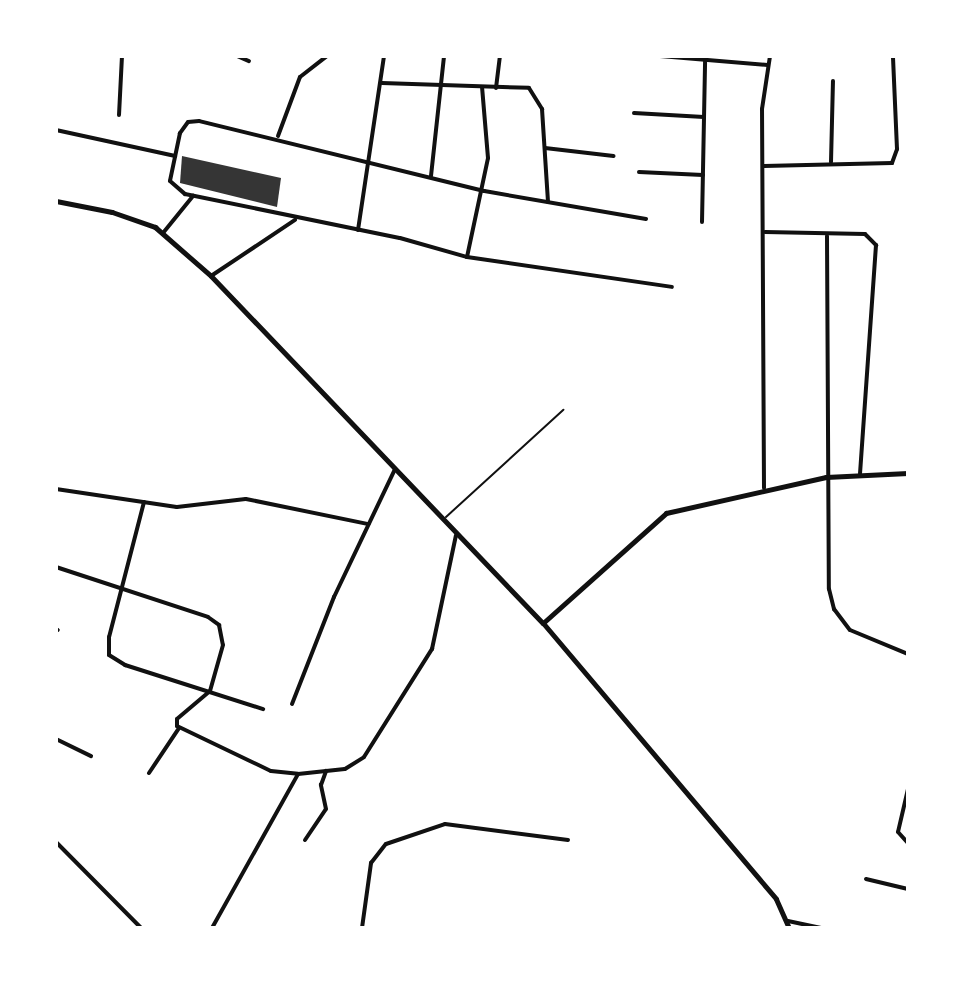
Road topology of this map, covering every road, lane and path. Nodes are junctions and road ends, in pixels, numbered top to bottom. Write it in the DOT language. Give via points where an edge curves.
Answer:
graph roads {
  1 [pos="122,56"];
  2 [pos="237,56"];
  3 [pos="327,56"];
  4 [pos="384,56"];
  5 [pos="444,56"];
  6 [pos="500,56"];
  7 [pos="660,56"];
  8 [pos="770,56"];
  9 [pos="892,56"];
  10 [pos="249,61"];
  11 [pos="705,61"];
  12 [pos="768,65"];
  13 [pos="833,81"];
  14 [pos="382,83"];
  15 [pos="440,87"];
  16 [pos="482,87"];
  17 [pos="496,88"];
  18 [pos="634,113"];
  19 [pos="119,115"];
  20 [pos="704,117"];
  21 [pos="56,130"];
  22 [pos="278,136"];
  23 [pos="545,148"];
  24 [pos="175,156"];
  25 [pos="614,156"];
  26 [pos="831,162"];
  27 [pos="370,163"];
  28 [pos="764,166"];
  29 [pos="639,172"];
  30 [pos="703,175"];
  31 [pos="431,176"];
  32 [pos="484,191"];
  33 [pos="193,196"];
  34 [pos="56,201"];
  35 [pos="548,202"];
  36 [pos="646,219"];
  37 [pos="295,220"];
  38 [pos="702,222"];
  39 [pos="358,230"];
  40 [pos="764,232"];
  41 [pos="163,233"];
  42 [pos="827,236"];
  43 [pos="467,257"];
  44 [pos="211,276"];
  45 [pos="672,287"];
  46 [pos="563,410"];
  47 [pos="396,467"];
  48 [pos="860,473"];
  49 [pos="908,473"];
  50 [pos="826,477"];
  51 [pos="764,488"];
  52 [pos="56,489"];
  53 [pos="144,502"];
  54 [pos="444,519"];
  55 [pos="368,524"];
  56 [pos="456,535"];
  57 [pos="56,567"];
  58 [pos="122,588"];
  59 [pos="543,623"];
  60 [pos="908,654"];
  61 [pos="210,691"];
  62 [pos="292,704"];
  63 [pos="263,709"];
  64 [pos="179,728"];
  65 [pos="56,739"];
  66 [pos="91,756"];
  67 [pos="326,771"];
  68 [pos="149,773"];
  69 [pos="298,774"];
  70 [pos="908,789"];
  71 [pos="305,840"];
  72 [pos="568,840"];
  73 [pos="56,842"];
  74 [pos="908,843"];
  75 [pos="866,879"];
  76 [pos="908,889"];
  77 [pos="788,924"];
  78 [pos="141,928"];
  79 [pos="212,928"];
  80 [pos="362,928"];
  81 [pos="822,928"];
  1 -- 19 [label="street"];
  2 -- 10 [label="street"];
  3 -- 22 [label="street" via="300,77"];
  4 -- 14 [label="street"];
  5 -- 15 [label="street"];
  6 -- 17 [label="street"];
  7 -- 11 [label="street"];
  8 -- 12 [label="street"];
  9 -- 26 [label="street" via="896,157 883,164"];
  11 -- 12 [label="street"];
  11 -- 20 [label="street"];
  12 -- 28 [label="street" via="762,99"];
  13 -- 26 [label="street"];
  14 -- 15 [label="street"];
  14 -- 27 [label="street"];
  15 -- 16 [label="street"];
  15 -- 31 [label="street"];
  16 -- 17 [label="street"];
  16 -- 32 [label="street" via="488,158"];
  17 -- 23 [label="street" via="529,88 535,94"];
  18 -- 20 [label="street"];
  20 -- 30 [label="street"];
  21 -- 24 [label="street"];
  22 -- 24 [label="street" via="193,121 180,133"];
  22 -- 27 [label="street"];
  23 -- 25 [label="street"];
  23 -- 35 [label="street"];
  24 -- 33 [label="street" via="172,187"];
  26 -- 28 [label="street"];
  27 -- 31 [label="street"];
  27 -- 39 [label="street"];
  28 -- 40 [label="street"];
  29 -- 30 [label="street"];
  30 -- 38 [label="street"];
  31 -- 32 [label="street"];
  32 -- 35 [label="street"];
  32 -- 43 [label="street"];
  33 -- 37 [label="street"];
  33 -- 41 [label="street"];
  34 -- 41 [label="street" via="112,212"];
  35 -- 36 [label="street"];
  37 -- 39 [label="street"];
  37 -- 44 [label="street"];
  39 -- 43 [label="street"];
  40 -- 42 [label="street"];
  40 -- 51 [label="street"];
  41 -- 44 [label="street"];
  42 -- 48 [label="street" via="865,234 876,245"];
  42 -- 50 [label="street"];
  43 -- 45 [label="street"];
  44 -- 47 [label="street"];
  46 -- 54 [label="lane"];
  47 -- 54 [label="street"];
  47 -- 55 [label="street"];
  48 -- 49 [label="street"];
  48 -- 50 [label="street"];
  50 -- 51 [label="street"];
  50 -- 60 [label="street" via="827,570 834,609 850,630"];
  51 -- 59 [label="street" via="655,520"];
  52 -- 53 [label="street"];
  53 -- 55 [label="street" via="177,507 246,499"];
  53 -- 58 [label="street"];
  54 -- 56 [label="street"];
  55 -- 62 [label="street"];
  56 -- 59 [label="street"];
  56 -- 67 [label="street" via="432,649 364,757 345,769"];
  57 -- 58 [label="street"];
  58 -- 61 [label="street" via="219,625 223,645"];
  58 -- 61 [label="street" via="109,655 125,665"];
  59 -- 77 [label="street" via="776,899"];
  61 -- 63 [label="street"];
  61 -- 64 [label="street" via="177,719"];
  64 -- 68 [label="street"];
  64 -- 69 [label="street" via="271,771"];
  65 -- 66 [label="street"];
  67 -- 69 [label="street"];
  67 -- 71 [label="street" via="321,785 326,809"];
  69 -- 79 [label="street"];
  70 -- 74 [label="street" via="898,832"];
  72 -- 80 [label="street" via="445,824 386,844 371,863"];
  73 -- 78 [label="street"];
  75 -- 76 [label="street"];
  77 -- 81 [label="street"];
}
